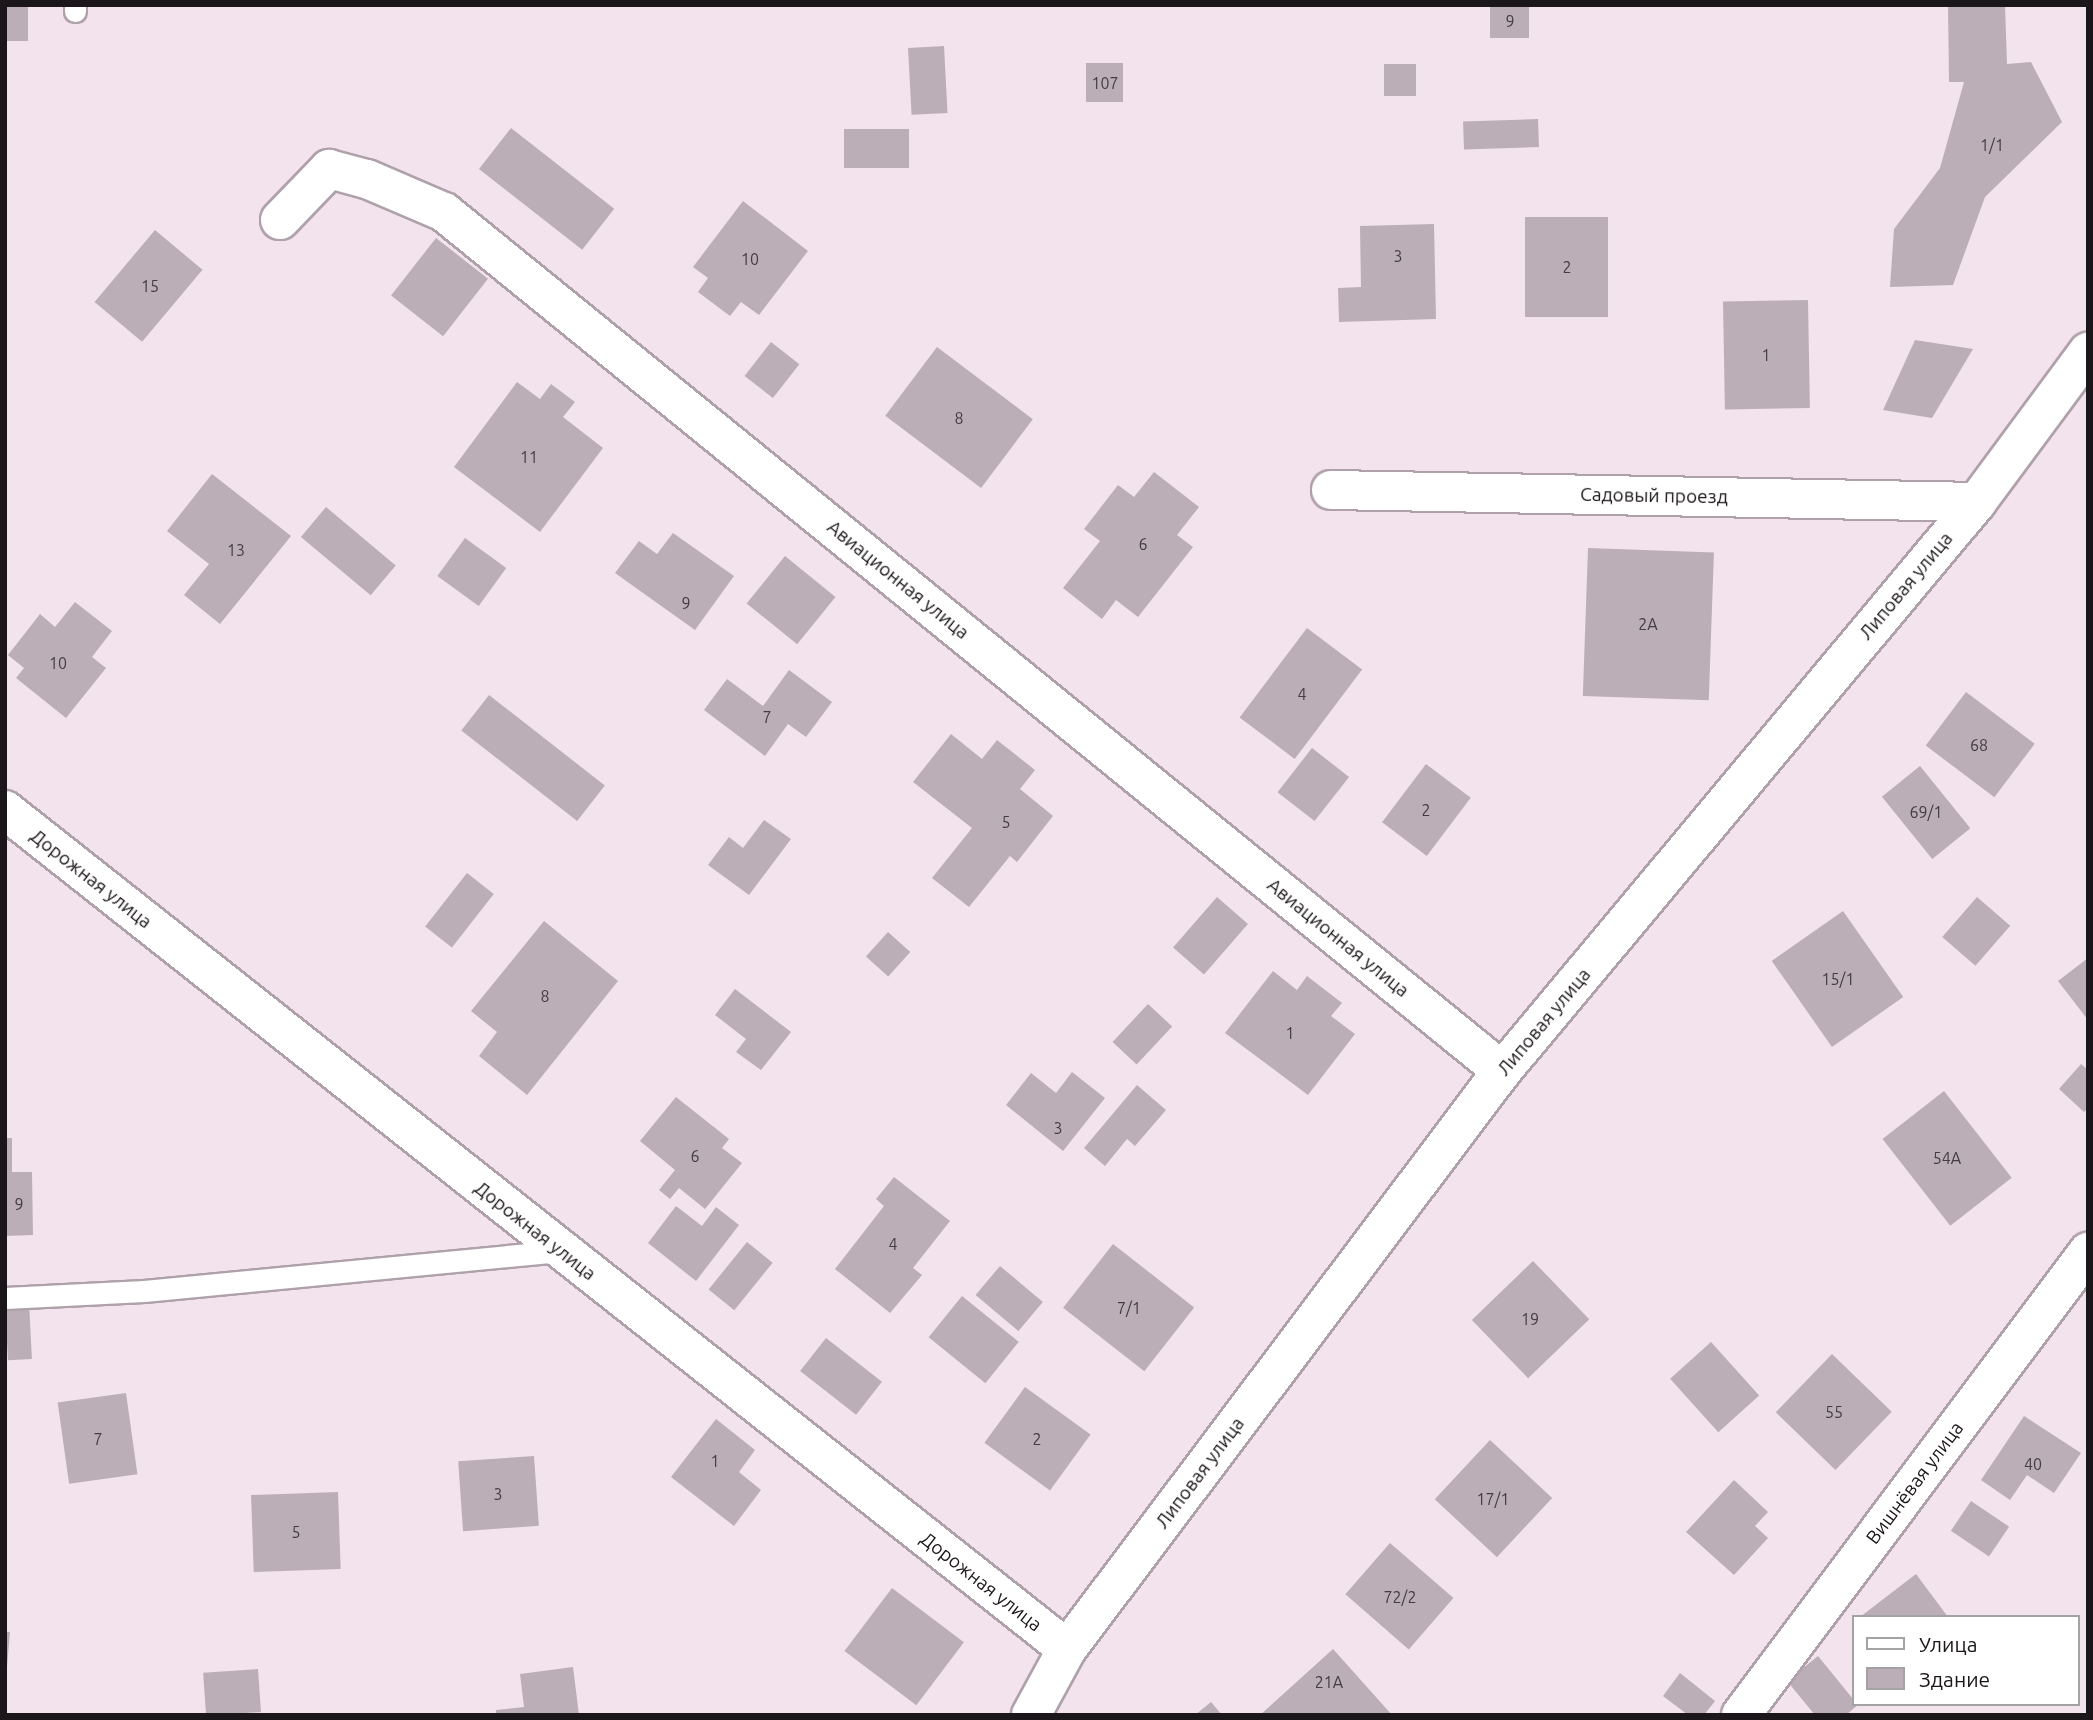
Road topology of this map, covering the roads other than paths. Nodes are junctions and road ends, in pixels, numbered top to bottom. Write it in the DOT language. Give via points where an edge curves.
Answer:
graph roads {
  1 [pos="280,220"];
  2 [pos="2088,352"];
  3 [pos="1331,491"];
  4 [pos="1976,502"];
  5 [pos="5,810"];
  6 [pos="1502,1071"];
  7 [pos="560,1251"];
  8 [pos="2088,1252"];
  9 [pos="5,1298"];
  10 [pos="1067,1649"];
  11 [pos="1031,1715"];
  12 [pos="1741,1715"];
  1 -- 6 [label="street, Авиационная улица" via="329,169 367,179 444,212"];
  2 -- 4 [label="street, Липовая улица"];
  3 -- 4 [label="street, Садовый проезд"];
  4 -- 6 [label="street, Липовая улица"];
  5 -- 7 [label="street, Дорожная улица"];
  6 -- 10 [label="street, Липовая улица"];
  7 -- 9 [label="lane" via="144,1290"];
  7 -- 10 [label="street, Дорожная улица"];
  8 -- 12 [label="street, Вишнёвая улица"];
  10 -- 11 [label="street, Липовая улица"];
}
